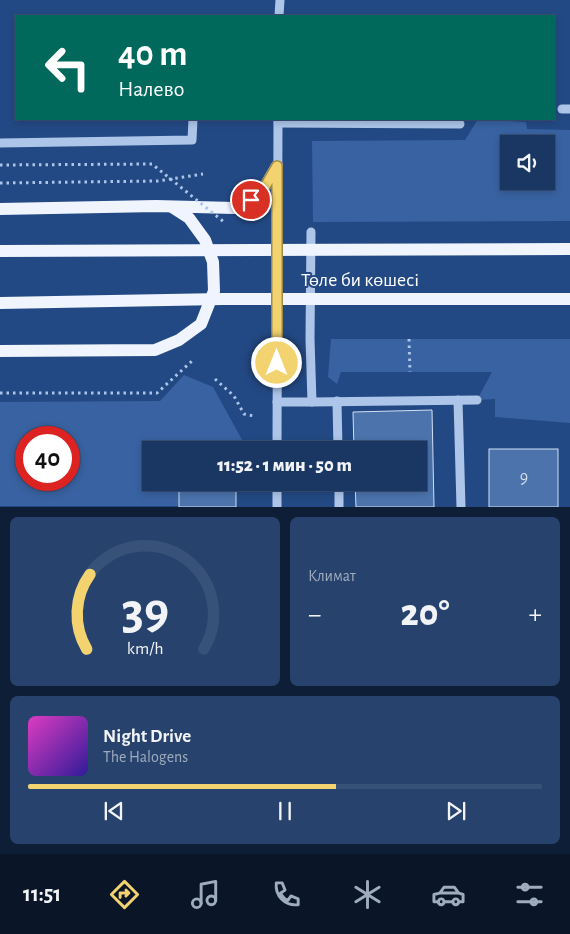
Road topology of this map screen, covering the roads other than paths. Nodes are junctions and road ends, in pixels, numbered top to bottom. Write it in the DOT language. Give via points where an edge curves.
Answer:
graph roads {
  1 [pos="280,0"];
  2 [pos="279,15"];
  3 [pos="192,120"];
  4 [pos="278,121"];
  5 [pos="460,124"];
  6 [pos="0,143"];
  7 [pos="277,166"];
  8 [pos="172,207"];
  9 [pos="0,209"];
  10 [pos="311,232"];
  11 [pos="570,249"];
  12 [pos="0,251"];
  13 [pos="570,299"];
  14 [pos="0,303"];
  15 [pos="0,351"];
  16 [pos="458,400"];
  17 [pos="477,400"];
  18 [pos="277,402"];
  19 [pos="312,402"];
  20 [pos="337,402"];
  21 [pos="278,441"];
  22 [pos="338,441"];
  23 [pos="277,491"];
  24 [pos="339,491"];
  25 [pos="277,506"];
  26 [pos="339,506"];
  27 [pos="461,506"];
  1 -- 2 [label="street"];
  3 -- 6 [label="street" via="192,140"];
  4 -- 5 [label="street"];
  4 -- 7 [label="street"];
  7 -- 8 [label="main road" via="266,185 251,200 234,208"];
  7 -- 18 [label="street"];
  8 -- 9 [label="main road"];
  8 -- 15 [label="main road" via="189,218 200,232 213,262 214,290 200,324 179,340 155,350"];
  10 -- 19 [label="street"];
  11 -- 12 [label="main road, Төле би көшесі, bridge"];
  13 -- 14 [label="main road, Төле би көшесі, bridge"];
  16 -- 17 [label="street"];
  16 -- 20 [label="street"];
  16 -- 27 [label="street"];
  18 -- 19 [label="street"];
  18 -- 21 [label="street"];
  19 -- 20 [label="street"];
  20 -- 22 [label="street"];
  23 -- 25 [label="street"];
  24 -- 26 [label="street"];
}
